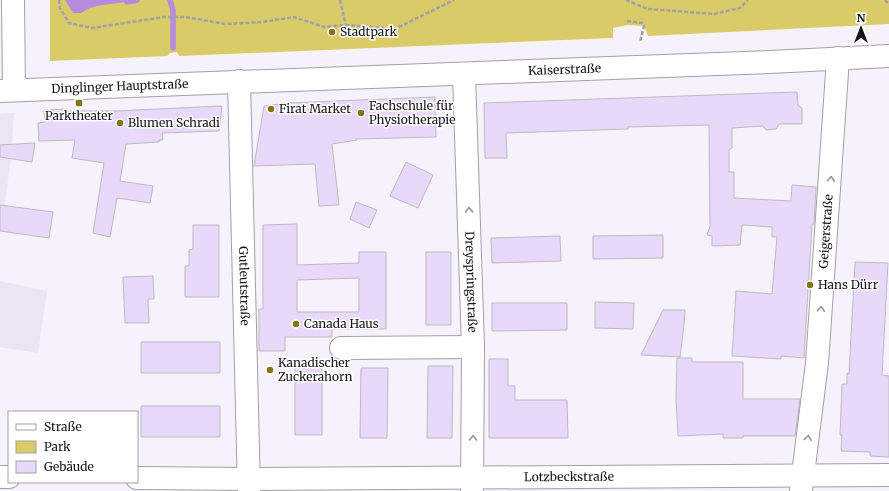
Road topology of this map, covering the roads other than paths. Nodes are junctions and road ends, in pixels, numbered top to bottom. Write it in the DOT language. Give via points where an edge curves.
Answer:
graph roads {
  1 [pos="13,0"];
  2 [pos="7,52"];
  3 [pos="889,56"];
  4 [pos="838,58"];
  5 [pos="464,74"];
  6 [pos="239,81"];
  7 [pos="7,90"];
  8 [pos="473,346"];
  9 [pos="341,348"];
  10 [pos="889,475"];
  11 [pos="138,478"];
  12 [pos="472,484"];
  13 [pos="802,484"];
  14 [pos="249,485"];
  1 -- 2 [label="street"];
  2 -- 7 [label="street"];
  3 -- 4 [label="street, Kaiserstraße"];
  4 -- 5 [label="street, Kaiserstraße"];
  13 -- 4 [label="street, Geigerstraße, one-way" via="817,363"];
  5 -- 6 [label="street, Kaiserstraße"];
  8 -- 5 [label="street, Dreyspringstraße, one-way"];
  6 -- 7 [label="street, Dinglinger Hauptstraße"];
  6 -- 14 [label="street, Gutleutstraße"];
  8 -- 9 [label="street"];
  12 -- 8 [label="street, Dreyspringstraße, one-way"];
  10 -- 13 [label="street, Lotzbeckstraße"];
  11 -- 14 [label="street, Lotzbeckstraße"];
  12 -- 13 [label="street, Lotzbeckstraße"];
  12 -- 14 [label="street, Lotzbeckstraße"];
}
